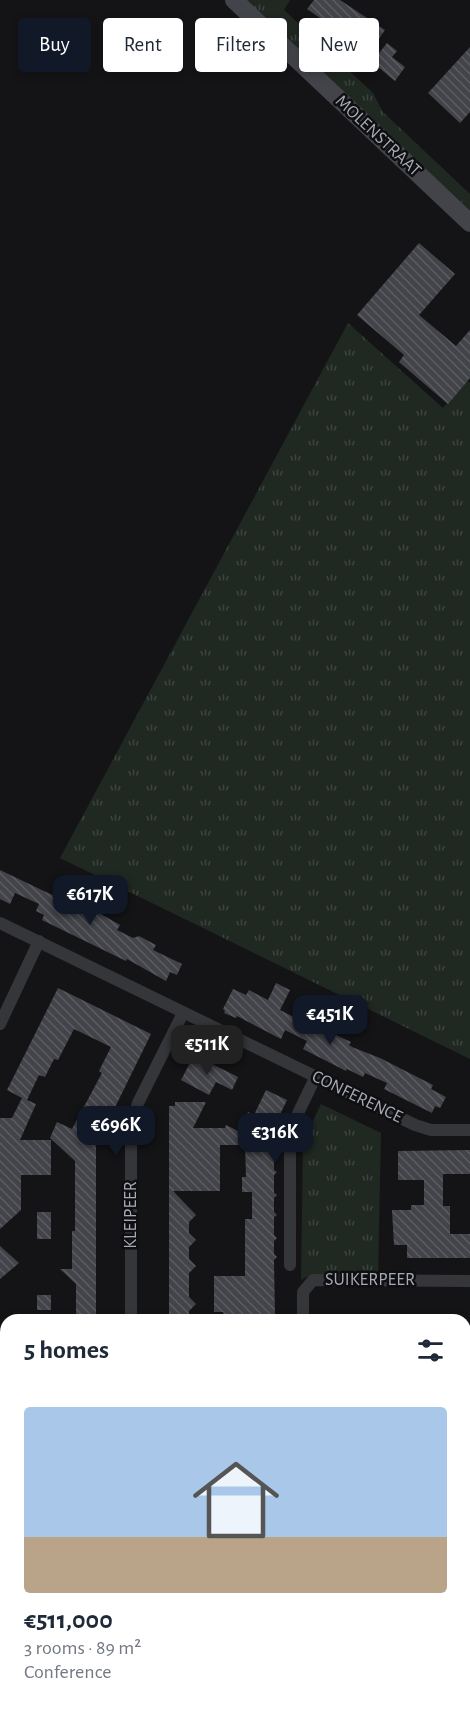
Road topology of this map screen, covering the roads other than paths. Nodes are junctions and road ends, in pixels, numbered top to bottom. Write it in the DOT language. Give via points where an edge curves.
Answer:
graph roads {
  1 [pos="234,0"];
  2 [pos="470,223"];
  3 [pos="0,923"];
  4 [pos="39,941"];
  5 [pos="183,1013"];
  6 [pos="0,1024"];
  7 [pos="315,1076"];
  8 [pos="470,1130"];
  9 [pos="290,1264"];
  10 [pos="470,1281"];
  11 [pos="132,1314"];
  12 [pos="303,1314"];
  1 -- 2 [label="street, MOLENSTRAAT"];
  3 -- 4 [label="street, CONFERENCE"];
  4 -- 5 [label="street, CONFERENCE"];
  4 -- 6 [label="street"];
  5 -- 7 [label="street, CONFERENCE"];
  5 -- 11 [label="street, KLEIPEER" via="138,1103 131,1129"];
  7 -- 8 [label="street, CONFERENCE" via="415,1125 431,1130"];
  7 -- 9 [label="street" via="291,1130"];
  10 -- 12 [label="street, SUIKERPEER" via="313,1280 303,1292"];
}
